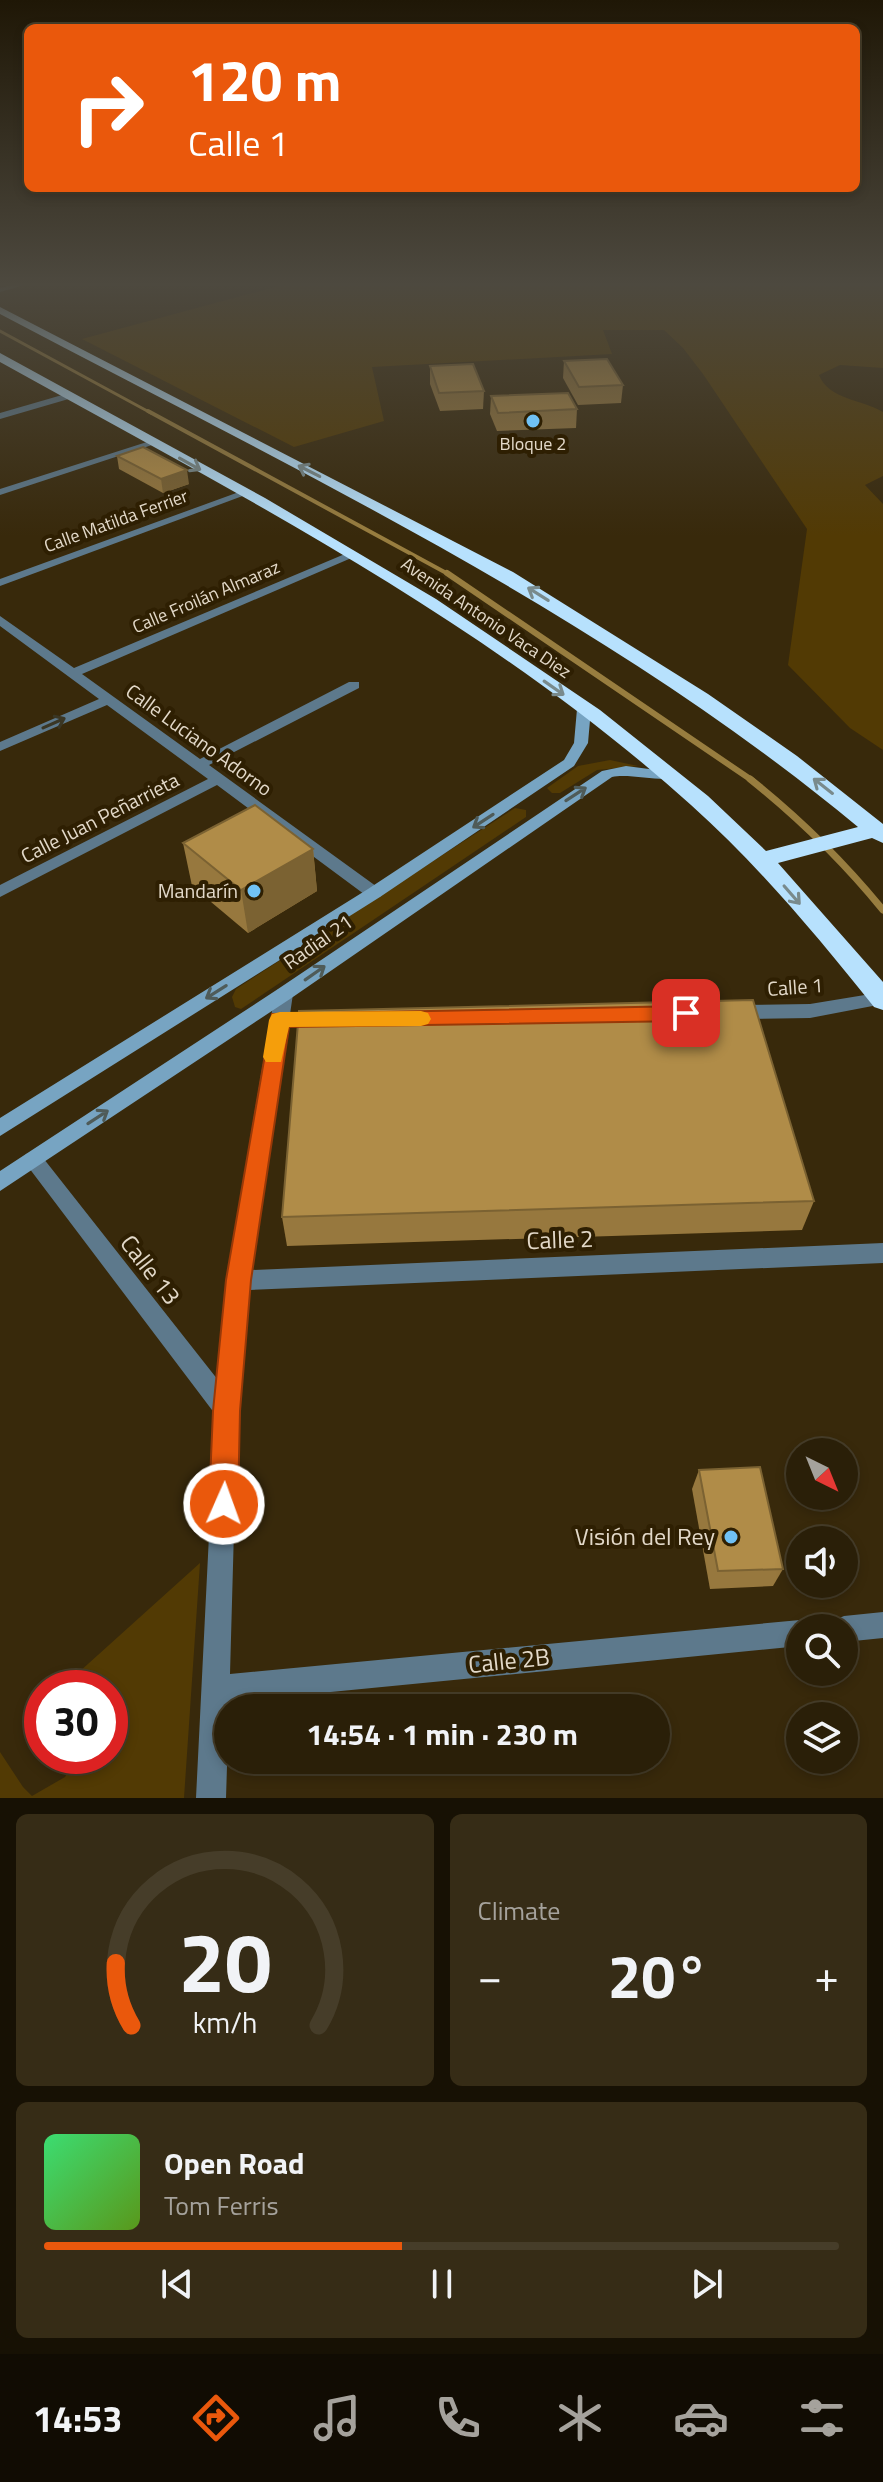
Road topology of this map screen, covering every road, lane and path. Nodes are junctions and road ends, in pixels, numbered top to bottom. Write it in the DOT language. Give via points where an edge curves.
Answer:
graph roads {
  1 [pos="19,368"];
  2 [pos="110,368"];
  3 [pos="69,396"];
  4 [pos="0,416"];
  5 [pos="153,443"];
  6 [pos="0,492"];
  7 [pos="243,494"];
  8 [pos="352,554"];
  9 [pos="0,583"];
  10 [pos="3,626"];
  11 [pos="73,673"];
  12 [pos="354,685"];
  13 [pos="109,699"];
  14 [pos="584,709"];
  15 [pos="0,747"];
  16 [pos="199,765"];
  17 [pos="672,776"];
  18 [pos="218,779"];
  19 [pos="526,793"];
  20 [pos="551,810"];
  21 [pos="873,833"];
  22 [pos="761,860"];
  23 [pos="0,892"];
  24 [pos="374,893"];
  25 [pos="284,994"];
  26 [pos="882,999"];
  27 [pos="717,1013"];
  28 [pos="0,1128"];
  29 [pos="33,1160"];
  30 [pos="0,1182"];
  31 [pos="883,1253"];
  32 [pos="239,1280"];
  33 [pos="227,1411"];
  34 [pos="883,1625"];
  35 [pos="858,1628"];
  36 [pos="786,1634"];
  37 [pos="218,1689"];
  38 [pos="211,1798"];
  1 -- 3 [label="highway, Avenida Antonio Vaca Diez"];
  21 -- 2 [label="highway, Avenida Antonio Vaca Diez, one-way" via="790,760 507,576"];
  3 -- 4 [label="street"];
  3 -- 5 [label="highway, Avenida Antonio Vaca Diez"];
  5 -- 6 [label="street"];
  5 -- 7 [label="highway, Avenida Antonio Vaca Diez, one-way"];
  7 -- 8 [label="highway, Avenida Antonio Vaca Diez"];
  7 -- 9 [label="street, Calle Matilda Ferrier"];
  8 -- 11 [label="street, Calle Froilán Almaraz"];
  8 -- 14 [label="highway, Avenida Antonio Vaca Diez, one-way" via="461,621"];
  10 -- 11 [label="street, Calle Luciano Adorno"];
  11 -- 13 [label="street, Calle Luciano Adorno"];
  12 -- 16 [label="street, Calle Juan Peñarrieta"];
  15 -- 13 [label="street, one-way"];
  13 -- 16 [label="street, Calle Luciano Adorno"];
  14 -- 17 [label="highway, Avenida Antonio Vaca Diez"];
  14 -- 19 [label="street, Radial 21" via="581,743 569,763"];
  16 -- 18 [label="street, Calle Luciano Adorno"];
  20 -- 17 [label="street, Radial 21, one-way" via="607,774 626,770"];
  17 -- 22 [label="highway, Avenida Antonio Vaca Diez"];
  18 -- 23 [label="street, Calle Juan Peñarrieta"];
  18 -- 24 [label="street, Calle Luciano Adorno"];
  19 -- 20 [label="street"];
  19 -- 24 [label="street, Radial 21, one-way"];
  25 -- 20 [label="street, Radial 21, one-way"];
  21 -- 22 [label="highway"];
  22 -- 26 [label="highway, Avenida Antonio Vaca Diez, one-way"];
  24 -- 28 [label="street, Radial 21, one-way"];
  29 -- 25 [label="street, Radial 21, one-way"];
  25 -- 32 [label="street" via="288,1020"];
  26 -- 27 [label="street, Calle 1" via="810,1011"];
  29 -- 30 [label="street, Radial 21"];
  29 -- 33 [label="street, Calle 13"];
  31 -- 32 [label="street, Calle 2"];
  32 -- 33 [label="street"];
  33 -- 37 [label="street"];
  34 -- 35 [label="street"];
  36 -- 37 [label="street, Calle 2B"];
  37 -- 38 [label="street"];
}
